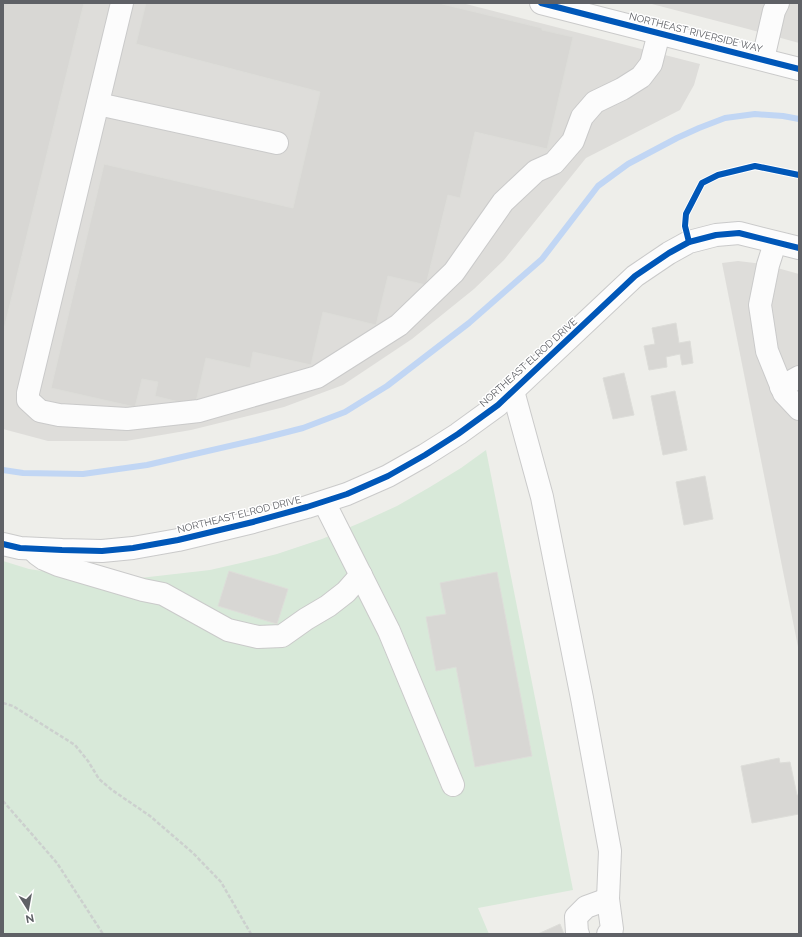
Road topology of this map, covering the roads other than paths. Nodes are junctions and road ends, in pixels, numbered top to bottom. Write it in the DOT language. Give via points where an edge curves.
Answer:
graph roads {
  1 [pos="122,3"];
  2 [pos="541,3"];
  3 [pos="778,3"];
  4 [pos="659,33"];
  5 [pos="763,59"];
  6 [pos="799,69"];
  7 [pos="98,104"];
  8 [pos="277,143"];
  9 [pos="775,243"];
  10 [pos="799,248"];
  11 [pos="790,382"];
  12 [pos="513,391"];
  13 [pos="799,409"];
  14 [pos="324,502"];
  15 [pos="3,544"];
  16 [pos="32,548"];
  17 [pos="361,575"];
  18 [pos="453,785"];
  19 [pos="608,899"];
  20 [pos="578,934"];
  21 [pos="608,934"];
  1 -- 7 [label="street"];
  2 -- 4 [label="street, NORTHEAST RIVERSIDE WAY"];
  3 -- 5 [label="street"];
  4 -- 5 [label="street, NORTHEAST RIVERSIDE WAY"];
  4 -- 7 [label="street" via="651,64 642,76 595,102 582,117 573,140 554,163 536,171 503,202 454,272 399,325 317,377 199,411 127,419 59,415 40,410 28,400"];
  5 -- 6 [label="street, NORTHEAST RIVERSIDE WAY"];
  7 -- 8 [label="street"];
  9 -- 10 [label="street, NORTHEAST ELROD DRIVE"];
  9 -- 11 [label="street" via="760,305 767,351"];
  9 -- 12 [label="street, NORTHEAST ELROD DRIVE" via="740,233 716,235 689,242 669,253 635,276"];
  11 -- 13 [label="street" via="784,393"];
  12 -- 14 [label="street, NORTHEAST ELROD DRIVE" via="498,405 426,455 388,476"];
  12 -- 19 [label="street" via="542,497 586,721 610,851"];
  14 -- 16 [label="street, NORTHEAST ELROD DRIVE" via="253,522 133,548"];
  14 -- 17 [label="street"];
  15 -- 16 [label="street, NORTHEAST ELROD DRIVE"];
  16 -- 17 [label="street" via="44,560 163,594 228,630 258,637 282,636 333,603"];
  17 -- 18 [label="street" via="389,630"];
  19 -- 20 [label="street" via="586,907 576,917"];
  19 -- 21 [label="street" via="612,929"];
}
